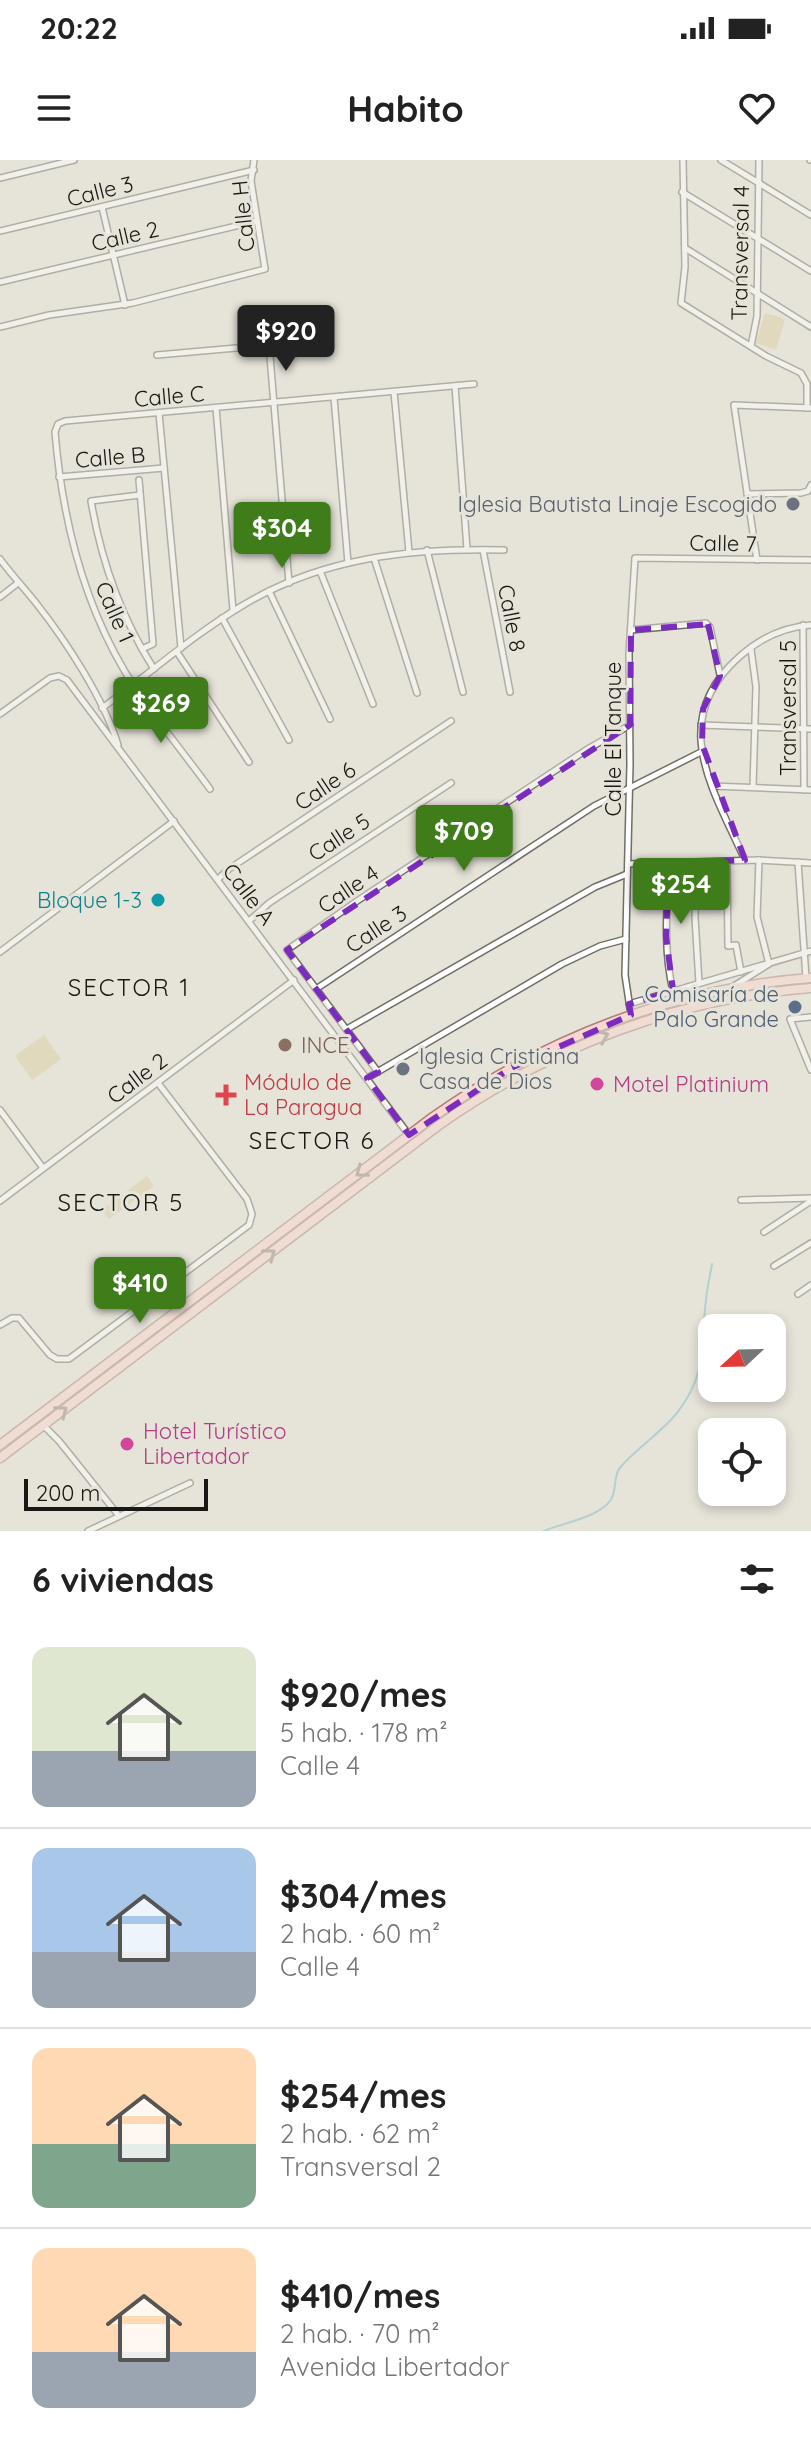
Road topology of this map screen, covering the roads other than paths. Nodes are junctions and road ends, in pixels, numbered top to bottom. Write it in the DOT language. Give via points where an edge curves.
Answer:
graph roads {
  1 [pos="74,160"];
  2 [pos="254,160"];
  3 [pos="683,160"];
  4 [pos="721,160"];
  5 [pos="759,160"];
  6 [pos="254,170"];
  7 [pos="0,178"];
  8 [pos="758,181"];
  9 [pos="682,192"];
  10 [pos="102,207"];
  11 [pos="811,215"];
  12 [pos="257,221"];
  13 [pos="0,231"];
  14 [pos="758,239"];
  15 [pos="685,248"];
  16 [pos="113,255"];
  17 [pos="811,271"];
  18 [pos="0,282"];
  19 [pos="758,293"];
  20 [pos="125,305"];
  21 [pos="0,327"];
  22 [pos="811,327"];
  23 [pos="751,346"];
  24 [pos="157,355"];
  25 [pos="474,384"];
  26 [pos="455,386"];
  27 [pos="394,392"];
  28 [pos="334,398"];
  29 [pos="274,403"];
  30 [pos="216,408"];
  31 [pos="809,408"];
  32 [pos="159,413"];
  33 [pos="59,423"];
  34 [pos="164,468"];
  35 [pos="59,477"];
  36 [pos="139,480"];
  37 [pos="810,488"];
  38 [pos="747,494"];
  39 [pos="140,495"];
  40 [pos="467,549"];
  41 [pos="427,550"];
  42 [pos="483,550"];
  43 [pos="504,550"];
  44 [pos="409,552"];
  45 [pos="374,558"];
  46 [pos="635,558"];
  47 [pos="0,559"];
  48 [pos="757,560"];
  49 [pos="811,560"];
  50 [pos="348,563"];
  51 [pos="320,571"];
  52 [pos="18,583"];
  53 [pos="289,583"];
  54 [pos="269,591"];
  55 [pos="0,597"];
  56 [pos="233,611"];
  57 [pos="222,618"];
  58 [pos="803,625"];
  59 [pos="811,625"];
  60 [pos="631,630"];
  61 [pos="750,648"];
  62 [pos="142,649"];
  63 [pos="180,651"];
  64 [pos="155,670"];
  65 [pos="720,676"];
  66 [pos="134,685"];
  67 [pos="463,692"];
  68 [pos="510,692"];
  69 [pos="417,693"];
  70 [pos="373,704"];
  71 [pos="102,708"];
  72 [pos="0,714"];
  73 [pos="330,719"];
  74 [pos="451,721"];
  75 [pos="630,725"];
  76 [pos="701,725"];
  77 [pos="754,727"];
  78 [pos="808,728"];
  79 [pos="289,740"];
  80 [pos="119,749"];
  81 [pos="703,751"];
  82 [pos="249,762"];
  83 [pos="451,783"];
  84 [pos="712,786"];
  85 [pos="630,787"];
  86 [pos="753,787"];
  87 [pos="210,789"];
  88 [pos="808,790"];
  89 [pos="174,821"];
  90 [pos="745,860"];
  91 [pos="759,860"];
  92 [pos="727,861"];
  93 [pos="798,862"];
  94 [pos="696,863"];
  95 [pos="811,863"];
  96 [pos="628,864"];
  97 [pos="669,864"];
  98 [pos="627,874"];
  99 [pos="218,879"];
  100 [pos="249,921"];
  101 [pos="626,939"];
  102 [pos="811,951"];
  103 [pos="0,952"];
  104 [pos="803,952"];
  105 [pos="769,964"];
  106 [pos="300,968"];
  107 [pos="741,972"];
  108 [pos="292,978"];
  109 [pos="809,978"];
  110 [pos="699,983"];
  111 [pos="730,988"];
  112 [pos="316,989"];
  113 [pos="810,990"];
  114 [pos="673,991"];
  115 [pos="328,1004"];
  116 [pos="629,1004"];
  117 [pos="317,1012"];
  118 [pos="631,1015"];
  119 [pos="811,1017"];
  120 [pos="347,1029"];
  121 [pos="811,1070"];
  122 [pos="378,1072"];
  123 [pos="367,1078"];
  124 [pos="158,1083"];
  125 [pos="0,1110"];
  126 [pos="409,1135"];
  127 [pos="416,1143"];
  128 [pos="43,1168"];
  129 [pos="741,1200"];
  130 [pos="811,1200"];
  131 [pos="0,1201"];
  132 [pos="764,1232"];
  133 [pos="811,1243"];
  134 [pos="774,1266"];
  135 [pos="811,1285"];
  136 [pos="798,1294"];
  137 [pos="0,1325"];
  138 [pos="43,1425"];
  139 [pos="0,1445"];
  140 [pos="0,1458"];
  141 [pos="190,1483"];
  142 [pos="119,1516"];
  143 [pos="88,1531"];
  1 -- 7 [label="street"];
  2 -- 6 [label="street, Calle H"];
  3 -- 9 [label="street"];
  4 -- 8 [label="street"];
  5 -- 8 [label="street, Transversal 4"];
  6 -- 10 [label="street, Calle 3"];
  6 -- 12 [label="street, Calle H"];
  8 -- 11 [label="street"];
  8 -- 14 [label="street, Transversal 4"];
  9 -- 14 [label="street"];
  9 -- 15 [label="street"];
  10 -- 13 [label="street, Calle 3"];
  10 -- 16 [label="street"];
  12 -- 16 [label="street, Calle 2"];
  12 -- 20 [label="street, Calle H" via="265,269"];
  14 -- 17 [label="street"];
  14 -- 19 [label="street, Transversal 4"];
  15 -- 19 [label="street"];
  15 -- 23 [label="street" via="681,303"];
  16 -- 18 [label="street, Calle 2"];
  16 -- 20 [label="street"];
  19 -- 22 [label="street"];
  19 -- 23 [label="street, Transversal 4"];
  20 -- 21 [label="street"];
  23 -- 31 [label="street" via="805,377"];
  24 -- 29 [label="street" via="269,345"];
  25 -- 26 [label="street, Calle C"];
  26 -- 27 [label="street, Calle C"];
  26 -- 40 [label="street"];
  27 -- 28 [label="street, Calle C"];
  27 -- 44 [label="street"];
  28 -- 29 [label="street, Calle C"];
  28 -- 50 [label="street"];
  29 -- 30 [label="street, Calle C"];
  29 -- 53 [label="street"];
  30 -- 32 [label="street, Calle C"];
  30 -- 56 [label="street"];
  31 -- 38 [label="street" via="734,405"];
  32 -- 33 [label="street, Calle C"];
  32 -- 34 [label="street"];
  33 -- 35 [label="street, Calle 1"];
  34 -- 35 [label="street, Calle B"];
  34 -- 63 [label="street"];
  35 -- 66 [label="street, Calle 1" via="83,579"];
  36 -- 39 [label="street"];
  37 -- 38 [label="street" via="795,494"];
  38 -- 48 [label="street"];
  39 -- 62 [label="street" via="153,644"];
  39 -- 62 [label="street" via="91,501 107,568"];
  40 -- 41 [label="street"];
  40 -- 42 [label="street"];
  41 -- 44 [label="street"];
  41 -- 67 [label="street"];
  42 -- 43 [label="street"];
  42 -- 68 [label="street, Calle 8"];
  44 -- 45 [label="street"];
  45 -- 50 [label="street"];
  45 -- 69 [label="street"];
  46 -- 48 [label="street, Calle 7"];
  46 -- 60 [label="street, Calle El Tanque"];
  47 -- 52 [label="street"];
  48 -- 49 [label="street, Calle 7"];
  50 -- 51 [label="street"];
  51 -- 53 [label="street"];
  51 -- 70 [label="street"];
  52 -- 55 [label="street"];
  52 -- 71 [label="street" via="62,640"];
  53 -- 54 [label="street"];
  54 -- 56 [label="street"];
  54 -- 73 [label="street"];
  56 -- 57 [label="street"];
  57 -- 63 [label="street"];
  57 -- 79 [label="street"];
  58 -- 59 [label="street"];
  58 -- 61 [label="street"];
  58 -- 78 [label="street, Transversal 5"];
  60 -- 65 [label="street" via="706,623"];
  60 -- 75 [label="street, Calle El Tanque"];
  61 -- 65 [label="street"];
  61 -- 77 [label="street" via="756,677"];
  62 -- 64 [label="street"];
  63 -- 64 [label="street"];
  63 -- 82 [label="street"];
  64 -- 66 [label="street"];
  65 -- 76 [label="street" via="706,699"];
  66 -- 71 [label="street"];
  66 -- 87 [label="street, Calle 1"];
  71 -- 80 [label="street"];
  72 -- 80 [label="street, Calle A" via="59,676"];
  74 -- 99 [label="street, Calle 6"];
  75 -- 85 [label="street, Calle El Tanque"];
  75 -- 106 [label="street, Calle 4" via="287,950"];
  76 -- 77 [label="street"];
  76 -- 81 [label="street"];
  77 -- 78 [label="street"];
  77 -- 86 [label="street"];
  78 -- 88 [label="street, Transversal 5"];
  80 -- 89 [label="street, Calle A"];
  81 -- 84 [label="street"];
  81 -- 85 [label="street, Calle 3"];
  83 -- 100 [label="street, Calle 5"];
  84 -- 86 [label="street"];
  84 -- 90 [label="street"];
  85 -- 96 [label="street, Calle El Tanque"];
  85 -- 112 [label="street, Calle 3" via="545,836"];
  86 -- 88 [label="street"];
  89 -- 99 [label="street, Calle A"];
  89 -- 103 [label="street"];
  90 -- 91 [label="street"];
  90 -- 92 [label="street"];
  91 -- 93 [label="street"];
  91 -- 105 [label="street" via="757,917"];
  92 -- 94 [label="street"];
  92 -- 107 [label="street" via="728,946 736,945"];
  93 -- 95 [label="street"];
  93 -- 104 [label="street"];
  94 -- 97 [label="street"];
  94 -- 110 [label="street"];
  96 -- 97 [label="street"];
  96 -- 98 [label="street, Calle El Tanque"];
  97 -- 114 [label="street" via="666,936"];
  98 -- 101 [label="street, Calle El Tanque"];
  98 -- 120 [label="street" via="595,887"];
  99 -- 100 [label="street, Calle A"];
  100 -- 108 [label="street, Calle A"];
  101 -- 116 [label="street, Calle El Tanque"];
  101 -- 122 [label="street" via="562,964"];
  102 -- 104 [label="street"];
  104 -- 105 [label="street"];
  104 -- 109 [label="street"];
  105 -- 107 [label="street"];
  105 -- 111 [label="street"];
  106 -- 108 [label="street, Calle 2"];
  106 -- 112 [label="street"];
  107 -- 110 [label="street"];
  108 -- 117 [label="street, Calle A"];
  108 -- 124 [label="street, Calle 2"];
  109 -- 111 [label="main road"];
  109 -- 113 [label="main road"];
  110 -- 114 [label="street"];
  111 -- 118 [label="main road"];
  112 -- 115 [label="street"];
  127 -- 113 [label="main road, one-way" via="500,1086 606,1035 714,1002"];
  114 -- 116 [label="street"];
  115 -- 117 [label="street"];
  115 -- 120 [label="street"];
  116 -- 118 [label="street, Calle El Tanque"];
  117 -- 123 [label="street, Calle A"];
  118 -- 126 [label="main road" via="511,1068"];
  119 -- 121 [label="street" via="790,1019"];
  120 -- 122 [label="street"];
  122 -- 123 [label="street"];
  123 -- 126 [label="street, Calle A"];
  124 -- 128 [label="street, Calle 2"];
  124 -- 137 [label="street" via="247,1199 249,1225 69,1359 53,1357 19,1318"];
  125 -- 128 [label="street"];
  126 -- 127 [label="main road"];
  126 -- 139 [label="main road, one-way"];
  138 -- 127 [label="main road, one-way"];
  128 -- 131 [label="street, Calle 2"];
  129 -- 130 [label="street"];
  130 -- 132 [label="street"];
  133 -- 134 [label="street"];
  135 -- 136 [label="street"];
  138 -- 140 [label="main road"];
  138 -- 142 [label="street"];
  141 -- 142 [label="street"];
  142 -- 143 [label="street"];
}
